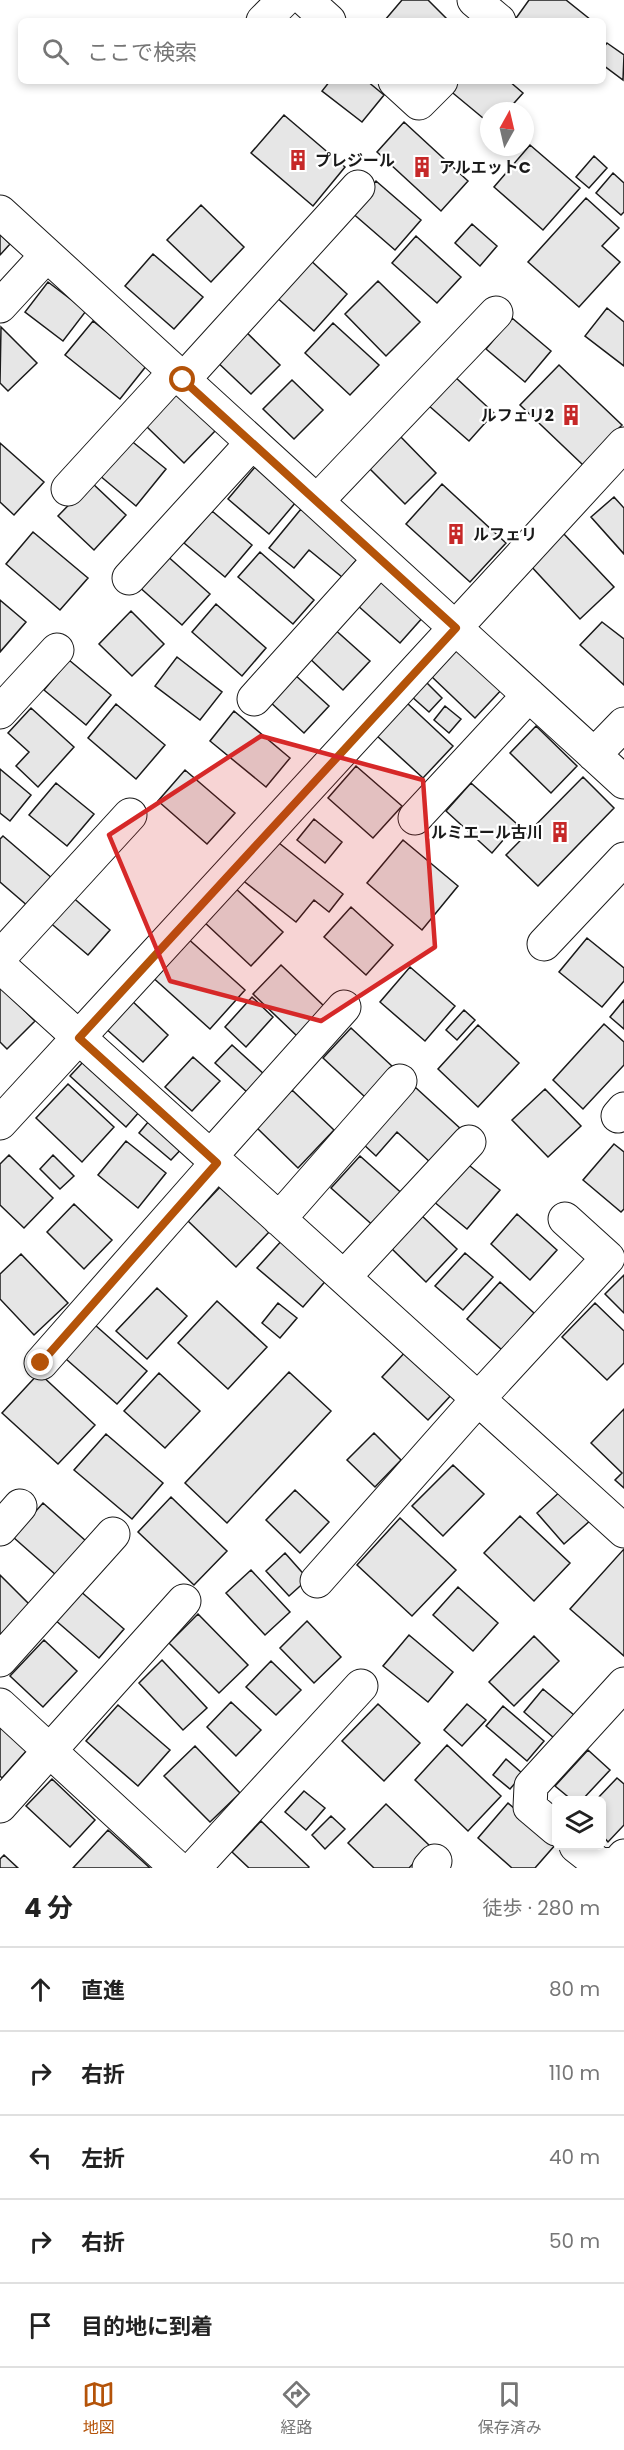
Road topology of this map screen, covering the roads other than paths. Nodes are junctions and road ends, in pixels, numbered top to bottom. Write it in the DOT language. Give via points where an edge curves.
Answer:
graph roads {
  1 [pos="284,0"];
  2 [pos="306,0"];
  3 [pos="474,0"];
  4 [pos="265,18"];
  5 [pos="326,18"];
  6 [pos="495,18"];
  7 [pos="398,84"];
  8 [pos="438,84"];
  9 [pos="358,187"];
  10 [pos="0,212"];
  11 [pos="47,255"];
  12 [pos="0,306"];
  13 [pos="496,312"];
  14 [pos="179,376"];
  15 [pos="252,442"];
  16 [pos="624,444"];
  17 [pos="68,489"];
  18 [pos="317,501"];
  19 [pos="380,559"];
  20 [pos="129,578"];
  21 [pos="456,628"];
  22 [pos="57,650"];
  23 [pos="529,695"];
  24 [pos="254,699"];
  25 [pos="0,712"];
  26 [pos="624,724"];
  27 [pos="594,755"];
  28 [pos="624,782"];
  29 [pos="130,815"];
  30 [pos="415,818"];
  31 [pos="624,859"];
  32 [pos="544,944"];
  33 [pos="0,957"];
  34 [pos="0,966"];
  35 [pos="344,1008"];
  36 [pos="79,1038"];
  37 [pos="400,1081"];
  38 [pos="0,1123"];
  39 [pos="469,1142"];
  40 [pos="214,1160"];
  41 [pos="279,1219"];
  42 [pos="565,1219"];
  43 [pos="344,1277"];
  44 [pos="41,1363"];
  45 [pos="478,1399"];
  46 [pos="624,1531"];
  47 [pos="113,1534"];
  48 [pos="317,1581"];
  49 [pos="184,1601"];
  50 [pos="0,1660"];
  51 [pos="624,1684"];
  52 [pos="361,1686"];
  53 [pos="0,1705"];
  54 [pos="50,1751"];
  55 [pos="0,1806"];
  56 [pos="552,1826"];
  57 [pos="579,1856"];
  58 [pos="624,1856"];
  59 [pos="177,1868"];
  60 [pos="194,1868"];
  1 -- 4 [label="street"];
  2 -- 5 [label="street"];
  3 -- 6 [label="street"];
  7 -- 8 [label="street" via="419,103"];
  9 -- 14 [label="street"];
  10 -- 11 [label="street"];
  11 -- 12 [label="street"];
  11 -- 14 [label="street"];
  13 -- 18 [label="street"];
  14 -- 15 [label="street"];
  14 -- 17 [label="street"];
  15 -- 18 [label="street"];
  15 -- 20 [label="street"];
  16 -- 21 [label="street"];
  18 -- 19 [label="street"];
  19 -- 21 [label="street"];
  19 -- 24 [label="street"];
  21 -- 23 [label="street"];
  21 -- 36 [label="street"];
  22 -- 25 [label="street"];
  23 -- 27 [label="street"];
  23 -- 30 [label="street"];
  26 -- 27 [label="street"];
  27 -- 28 [label="street"];
  29 -- 33 [label="street"];
  31 -- 32 [label="street"];
  34 -- 36 [label="street"];
  35 -- 40 [label="street"];
  36 -- 38 [label="street"];
  36 -- 40 [label="street"];
  37 -- 41 [label="street"];
  39 -- 43 [label="street"];
  40 -- 41 [label="street"];
  40 -- 44 [label="street"];
  41 -- 43 [label="street"];
  42 -- 45 [label="street" via="608,1258"];
  43 -- 45 [label="street"];
  45 -- 46 [label="street"];
  45 -- 48 [label="street"];
  47 -- 50 [label="street"];
  49 -- 54 [label="street"];
  51 -- 56 [label="street" via="531,1786 530,1807"];
  52 -- 60 [label="street"];
  53 -- 54 [label="street"];
  54 -- 55 [label="street"];
  54 -- 59 [label="street"];
  57 -- 58 [label="street" via="600,1865 617,1864"];
}
